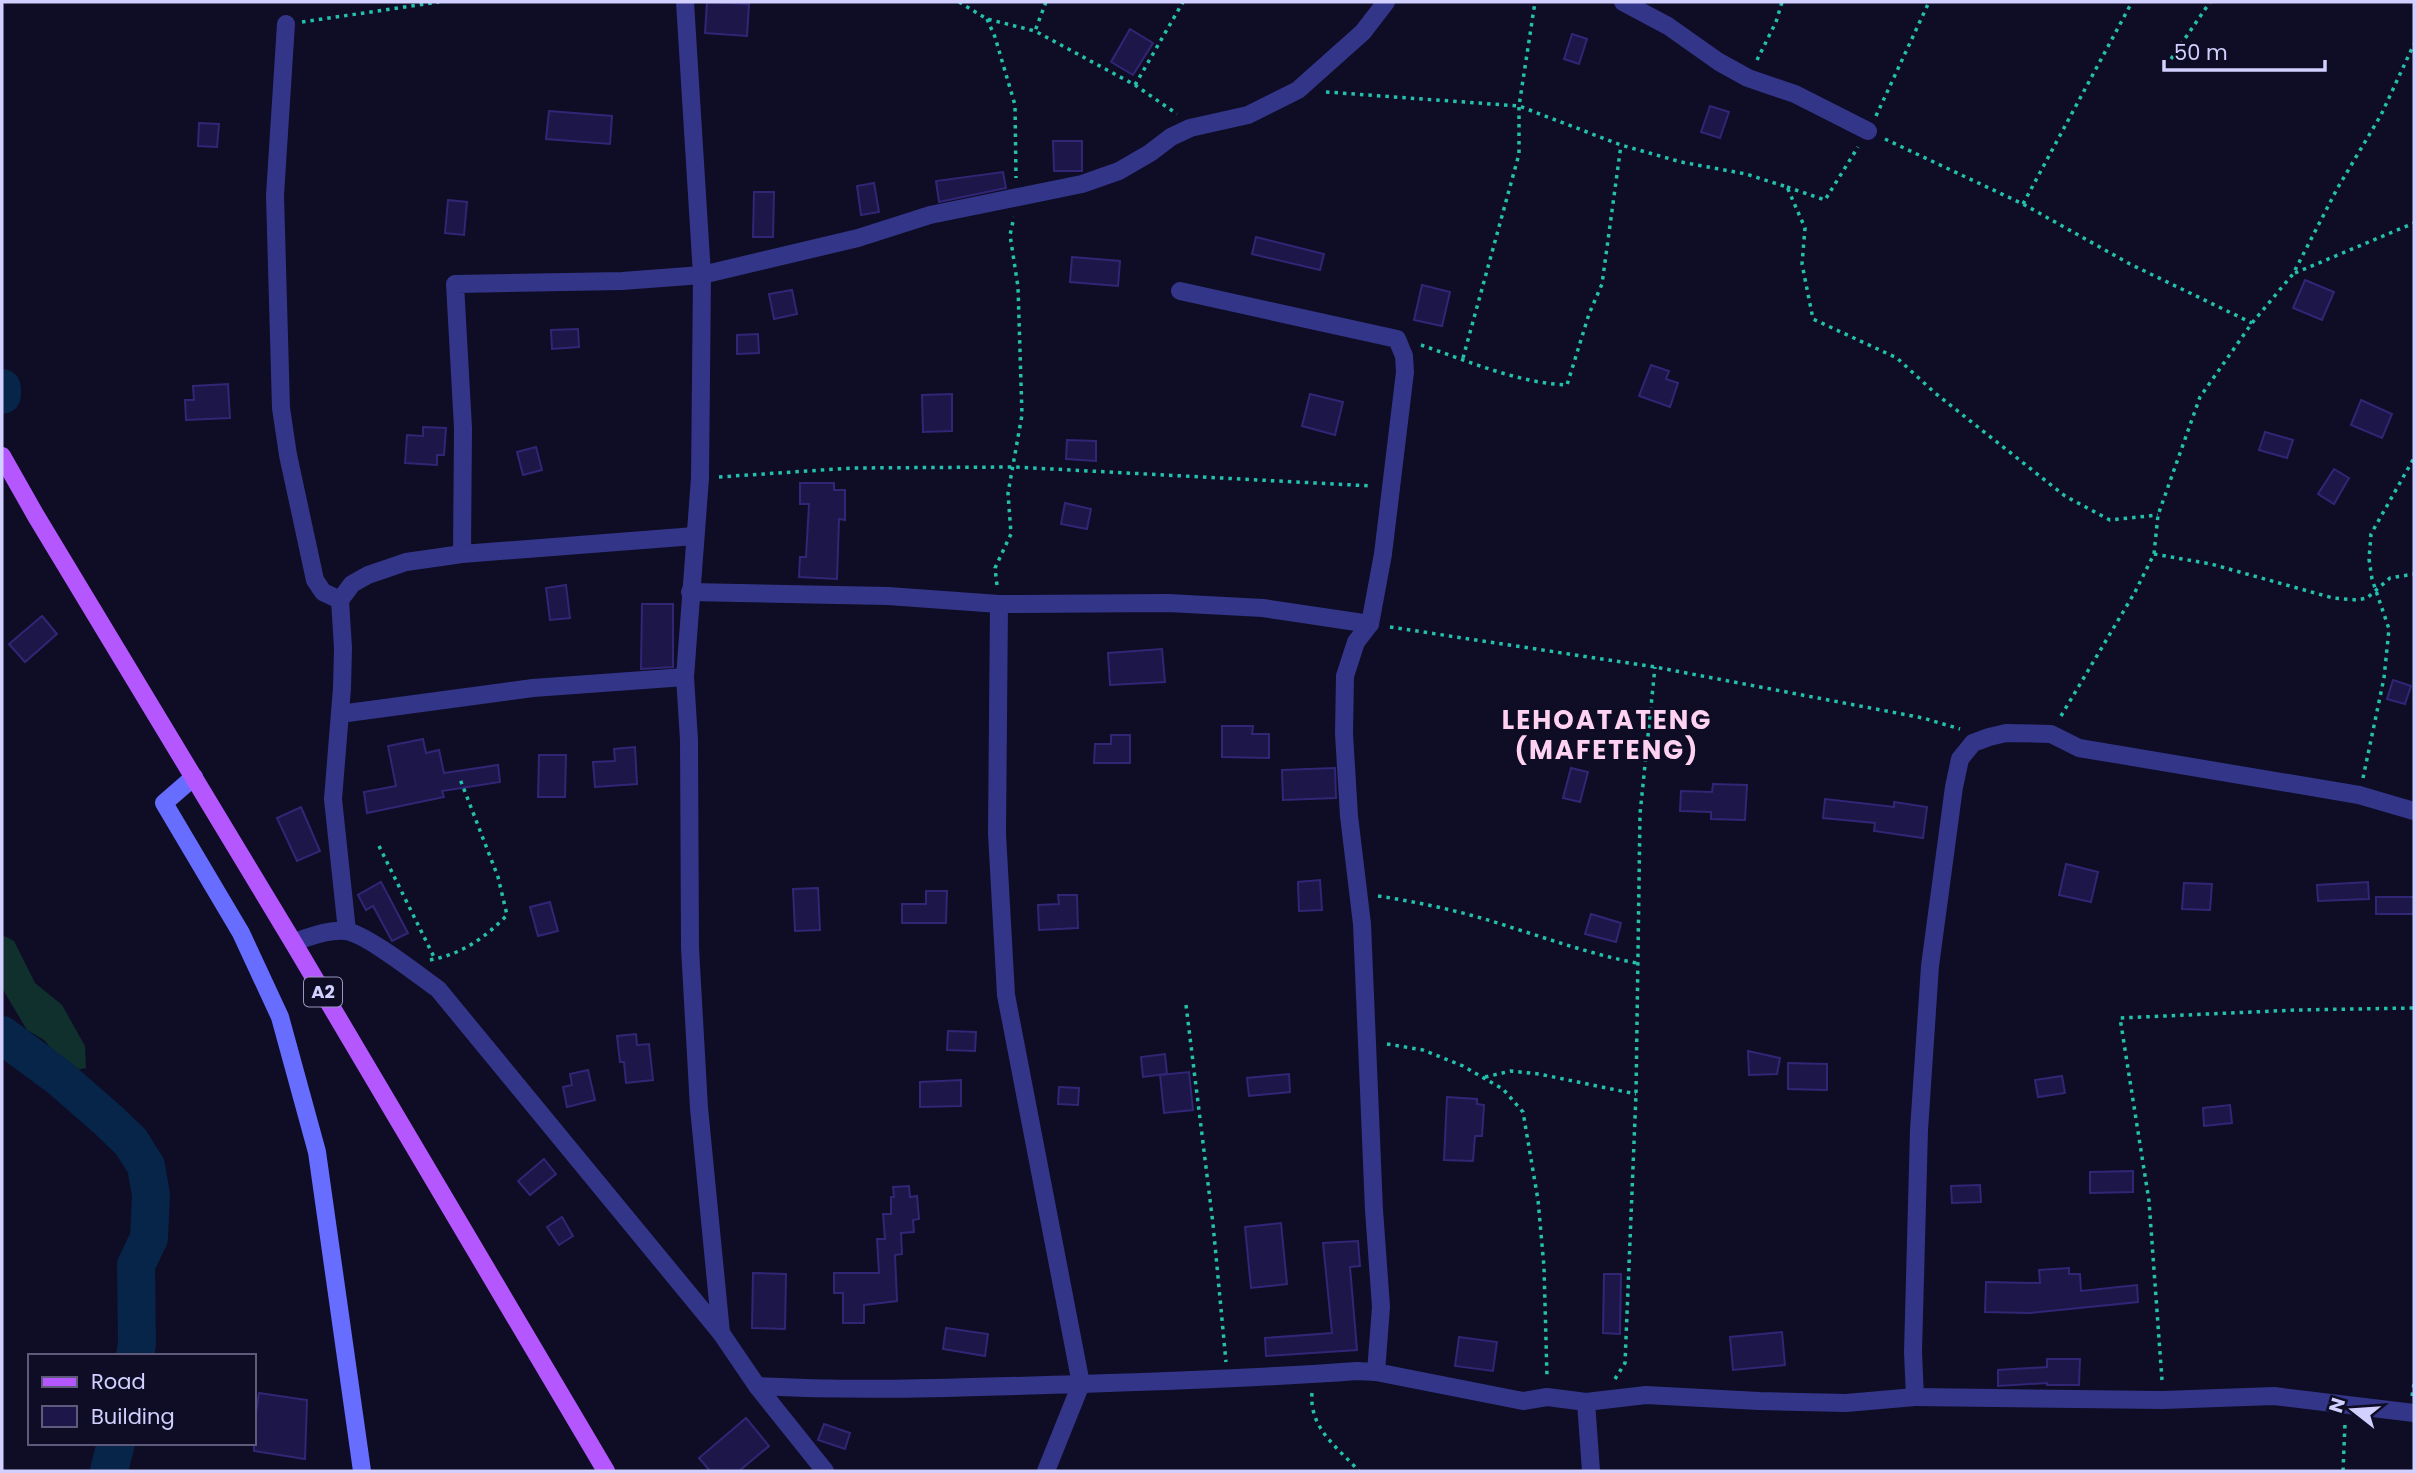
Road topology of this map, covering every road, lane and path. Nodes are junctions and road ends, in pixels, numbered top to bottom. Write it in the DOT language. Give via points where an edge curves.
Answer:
graph roads {
  1 [pos="439,2"];
  2 [pos="685,2"];
  3 [pos="958,2"];
  4 [pos="1046,2"];
  5 [pos="1183,2"];
  6 [pos="1385,2"];
  7 [pos="1535,2"];
  8 [pos="1623,2"];
  9 [pos="1782,2"];
  10 [pos="1929,2"];
  11 [pos="2132,2"];
  12 [pos="2210,2"];
  13 [pos="987,19"];
  14 [pos="286,24"];
  15 [pos="1035,31"];
  16 [pos="2414,44"];
  17 [pos="2171,59"];
  18 [pos="1748,78"];
  19 [pos="1135,85"];
  20 [pos="1298,90"];
  21 [pos="1518,106"];
  22 [pos="1190,128"];
  23 [pos="1868,131"];
  24 [pos="1622,145"];
  25 [pos="1787,187"];
  26 [pos="1017,199"];
  27 [pos="2023,204"];
  28 [pos="2414,223"];
  29 [pos="2293,274"];
  30 [pos="702,275"];
  31 [pos="1180,291"];
  32 [pos="2252,323"];
  33 [pos="1397,338"];
  34 [pos="1463,359"];
  35 [pos="2414,458"];
  36 [pos="4,461"];
  37 [pos="1014,467"];
  38 [pos="700,478"];
  39 [pos="1390,487"];
  40 [pos="2158,515"];
  41 [pos="695,536"];
  42 [pos="462,554"];
  43 [pos="2154,554"];
  44 [pos="2414,573"];
  45 [pos="2376,591"];
  46 [pos="690,592"];
  47 [pos="340,600"];
  48 [pos="999,604"];
  49 [pos="1370,624"];
  50 [pos="1655,667"];
  51 [pos="685,677"];
  52 [pos="340,714"];
  53 [pos="2052,734"];
  54 [pos="1973,743"];
  55 [pos="194,777"];
  56 [pos="460,779"];
  57 [pos="2359,796"];
  58 [pos="2414,811"];
  59 [pos="379,846"];
  60 [pos="1358,894"];
  61 [pos="347,931"];
  62 [pos="293,942"];
  63 [pos="435,959"];
  64 [pos="1638,963"];
  65 [pos="404,965"];
  66 [pos="1186,1005"];
  67 [pos="2414,1008"];
  68 [pos="1366,1041"];
  69 [pos="1483,1077"];
  70 [pos="1636,1094"];
  71 [pos="722,1333"];
  72 [pos="1376,1372"];
  73 [pos="1321,1374"];
  74 [pos="1227,1378"];
  75 [pos="1081,1384"];
  76 [pos="757,1386"];
  77 [pos="1547,1397"];
  78 [pos="1915,1398"];
  79 [pos="1605,1400"];
  80 [pos="2163,1400"];
  81 [pos="1586,1402"];
  82 [pos="2346,1405"];
  83 [pos="2414,1413"];
  84 [pos="362,1471"];
  85 [pos="606,1471"];
  86 [pos="825,1471"];
  87 [pos="1046,1471"];
  88 [pos="1359,1471"];
  89 [pos="1591,1471"];
  90 [pos="2343,1471"];
  1 -- 14 [label="path"];
  2 -- 30 [label="street"];
  3 -- 13 [label="path"];
  4 -- 15 [label="path"];
  5 -- 19 [label="path"];
  6 -- 20 [label="street" via="1363,32"];
  7 -- 21 [label="path"];
  8 -- 18 [label="street"];
  9 -- 18 [label="path"];
  10 -- 23 [label="path"];
  11 -- 27 [label="path"];
  12 -- 17 [label="path"];
  13 -- 15 [label="path"];
  13 -- 26 [label="path" via="1015,105"];
  14 -- 47 [label="street" via="275,195 281,408 315,580 323,592"];
  15 -- 19 [label="path"];
  16 -- 29 [label="path" via="2381,115"];
  18 -- 23 [label="street" via="1795,94"];
  19 -- 22 [label="path"];
  20 -- 21 [label="path"];
  20 -- 22 [label="street" via="1248,115"];
  21 -- 24 [label="path"];
  21 -- 34 [label="path" via="1519,154"];
  22 -- 26 [label="street" via="1119,171"];
  23 -- 25 [label="path" via="1825,200"];
  23 -- 27 [label="path"];
  24 -- 25 [label="path"];
  24 -- 34 [label="path" via="1602,284 1567,385"];
  25 -- 40 [label="path" via="1805,228 1802,264 1813,319 1897,358 2065,496 2110,520"];
  26 -- 30 [label="street" via="930,215 858,238"];
  26 -- 37 [label="path" via="1010,235 1018,287 1022,415"];
  27 -- 32 [label="path" via="2130,264"];
  28 -- 29 [label="path"];
  29 -- 32 [label="path"];
  30 -- 38 [label="street"];
  30 -- 42 [label="street" via="455,284 463,428"];
  31 -- 33 [label="street"];
  32 -- 40 [label="path" via="2200,397"];
  33 -- 34 [label="path"];
  33 -- 39 [label="street" via="1405,372"];
  35 -- 45 [label="path" via="2371,534 2368,559"];
  36 -- 55 [label="main road, A2"];
  37 -- 38 [label="path" via="852,468"];
  37 -- 39 [label="path"];
  37 -- 48 [label="path" via="1008,493 1012,534 995,568"];
  38 -- 41 [label="street"];
  39 -- 49 [label="street"];
  40 -- 43 [label="path"];
  41 -- 42 [label="street"];
  41 -- 46 [label="street"];
  42 -- 47 [label="street" via="406,562 368,575 352,584"];
  43 -- 45 [label="path" via="2211,564 2333,598 2357,600"];
  43 -- 53 [label="path"];
  44 -- 45 [label="path" via="2390,578"];
  45 -- 57 [label="path" via="2389,629 2384,678"];
  46 -- 48 [label="street" via="888,596"];
  46 -- 51 [label="street"];
  47 -- 52 [label="street"];
  48 -- 49 [label="street" via="1168,603 1264,608"];
  48 -- 75 [label="street" via="997,834 1006,995"];
  49 -- 50 [label="path"];
  49 -- 60 [label="street" via="1356,642 1345,676 1349,816"];
  50 -- 54 [label="path" via="1923,718 1962,730"];
  50 -- 64 [label="path" via="1640,814"];
  51 -- 52 [label="street" via="533,688"];
  51 -- 71 [label="street" via="699,1108"];
  52 -- 61 [label="street" via="334,799"];
  53 -- 54 [label="street" via="2006,733"];
  53 -- 57 [label="street" via="2079,748"];
  54 -- 78 [label="street" via="1960,759 1954,787 1930,966 1919,1129"];
  55 -- 62 [label="main road, A2"];
  55 -- 84 [label="street" via="164,803 241,933 279,1017 317,1152"];
  56 -- 63 [label="path" via="498,877 507,915 488,935 458,953"];
  57 -- 58 [label="street"];
  59 -- 63 [label="path"];
  60 -- 64 [label="path" via="1423,903 1599,956"];
  60 -- 68 [label="street"];
  61 -- 62 [label="street"];
  61 -- 65 [label="street"];
  62 -- 85 [label="main road, A2"];
  63 -- 65 [label="path"];
  64 -- 70 [label="path"];
  65 -- 71 [label="street" via="438,989"];
  66 -- 74 [label="path"];
  67 -- 80 [label="path" via="2120,1018 2149,1201"];
  68 -- 69 [label="path" via="1423,1050"];
  68 -- 72 [label="street" via="1381,1307"];
  69 -- 70 [label="path" via="1511,1071 1539,1074"];
  69 -- 77 [label="path" via="1503,1089 1523,1112 1530,1144 1544,1267"];
  70 -- 79 [label="path" via="1625,1363"];
  71 -- 76 [label="street"];
  72 -- 73 [label="street"];
  72 -- 77 [label="street" via="1523,1401"];
  73 -- 74 [label="street"];
  73 -- 88 [label="path" via="1312,1391 1316,1424"];
  74 -- 75 [label="street"];
  75 -- 76 [label="street" via="904,1389"];
  75 -- 87 [label="street"];
  76 -- 86 [label="street"];
  77 -- 81 [label="street"];
  78 -- 79 [label="street" via="1846,1403 1646,1395"];
  78 -- 80 [label="street"];
  79 -- 81 [label="street"];
  80 -- 82 [label="street" via="2274,1396"];
  81 -- 89 [label="street"];
  82 -- 83 [label="street"];
  82 -- 90 [label="path"];
}
